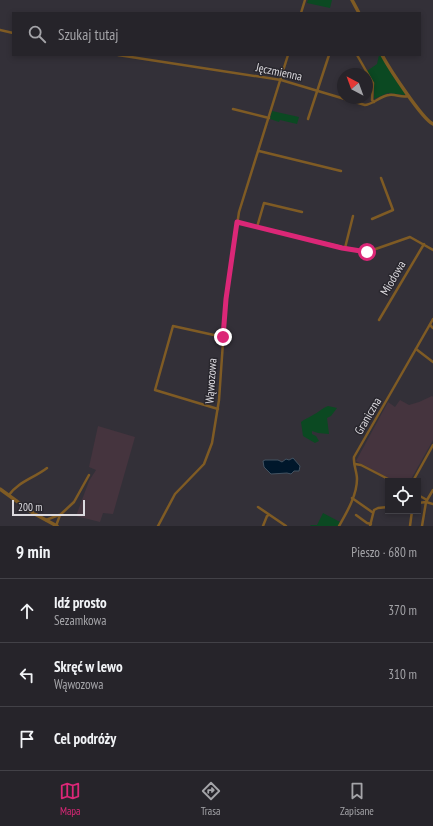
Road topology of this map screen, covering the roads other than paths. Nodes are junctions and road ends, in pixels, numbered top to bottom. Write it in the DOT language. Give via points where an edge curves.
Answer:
graph roads {
  1 [pos="305,0"];
  2 [pos="352,0"];
  3 [pos="301,12"];
  4 [pos="358,12"];
  5 [pos="0,30"];
  6 [pos="12,33"];
  7 [pos="125,56"];
  8 [pos="288,56"];
  9 [pos="329,56"];
  10 [pos="358,56"];
  11 [pos="383,56"];
  12 [pos="281,80"];
  13 [pos="317,91"];
  14 [pos="409,95"];
  15 [pos="374,102"];
  16 [pos="233,109"];
  17 [pos="269,118"];
  18 [pos="308,119"];
  19 [pos="433,124"];
  20 [pos="259,151"];
  21 [pos="341,171"];
  22 [pos="381,178"];
  23 [pos="302,212"];
  24 [pos="353,216"];
  25 [pos="372,219"];
  26 [pos="237,222"];
  27 [pos="257,227"];
  28 [pos="424,244"];
  29 [pos="345,248"];
  30 [pos="433,250"];
  31 [pos="379,320"];
  32 [pos="433,320"];
  33 [pos="430,325"];
  34 [pos="433,328"];
  35 [pos="223,337"];
  36 [pos="416,349"];
  37 [pos="433,362"];
  38 [pos="218,409"];
  39 [pos="433,445"];
  40 [pos="355,464"];
  41 [pos="47,468"];
  42 [pos="89,475"];
  43 [pos="386,478"];
  44 [pos="415,478"];
  45 [pos="0,489"];
  46 [pos="433,490"];
  47 [pos="8,495"];
  48 [pos="421,497"];
  49 [pos="352,498"];
  50 [pos="427,501"];
  51 [pos="421,502"];
  52 [pos="433,504"];
  53 [pos="385,506"];
  54 [pos="258,507"];
  55 [pos="372,512"];
  56 [pos="269,514"];
  57 [pos="412,514"];
  58 [pos="60,515"];
  59 [pos="356,515"];
  60 [pos="46,520"];
  61 [pos="371,525"];
  62 [pos="57,526"];
  63 [pos="158,526"];
  64 [pos="263,526"];
  65 [pos="286,526"];
  66 [pos="339,526"];
  67 [pos="410,526"];
  68 [pos="422,526"];
  1 -- 3 [label="street"];
  2 -- 4 [label="street"];
  5 -- 6 [label="street"];
  7 -- 12 [label="street, Jęczmienna"];
  8 -- 12 [label="street, Wąwozowa"];
  9 -- 13 [label="street"];
  10 -- 15 [label="street" via="373,83"];
  11 -- 14 [label="street"];
  12 -- 13 [label="street, Jęczmienna"];
  12 -- 17 [label="street, Wąwozowa"];
  13 -- 15 [label="street, Jęczmienna" via="361,104"];
  13 -- 18 [label="street"];
  14 -- 15 [label="street, Jęczmienna" via="389,95"];
  14 -- 19 [label="street"];
  16 -- 17 [label="street"];
  17 -- 20 [label="street, Wąwozowa"];
  20 -- 21 [label="street"];
  20 -- 26 [label="street, Wąwozowa"];
  22 -- 25 [label="street" via="393,210"];
  23 -- 27 [label="street" via="264,203"];
  24 -- 29 [label="street"];
  26 -- 27 [label="street"];
  26 -- 35 [label="street, Wąwozowa"];
  27 -- 29 [label="street"];
  28 -- 29 [label="street" via="410,237 367,252"];
  28 -- 30 [label="street"];
  28 -- 31 [label="street, Miodowa"];
  32 -- 33 [label="street, Graniczna"];
  33 -- 34 [label="street"];
  33 -- 36 [label="street, Graniczna"];
  35 -- 38 [label="street, Wąwozowa"];
  35 -- 38 [label="street" via="173,326 155,390"];
  36 -- 37 [label="street"];
  36 -- 40 [label="street, Graniczna" via="354,457"];
  38 -- 63 [label="street, Wąwozowa" via="212,443 204,464 175,494"];
  39 -- 44 [label="street"];
  40 -- 43 [label="street"];
  40 -- 49 [label="street, Graniczna" via="357,487"];
  41 -- 47 [label="street" via="13,489"];
  42 -- 58 [label="street" via="74,502"];
  45 -- 47 [label="street"];
  46 -- 50 [label="street"];
  47 -- 60 [label="street"];
  48 -- 50 [label="street"];
  49 -- 55 [label="street"];
  49 -- 66 [label="street, Graniczna"];
  50 -- 51 [label="street"];
  50 -- 52 [label="street"];
  50 -- 68 [label="street"];
  53 -- 55 [label="street" via="376,508"];
  54 -- 56 [label="street"];
  55 -- 61 [label="street"];
  56 -- 64 [label="street"];
  56 -- 65 [label="street"];
  57 -- 67 [label="street"];
  58 -- 60 [label="street"];
  58 -- 62 [label="street"];
  59 -- 61 [label="street"];
  60 -- 62 [label="street"];
}
